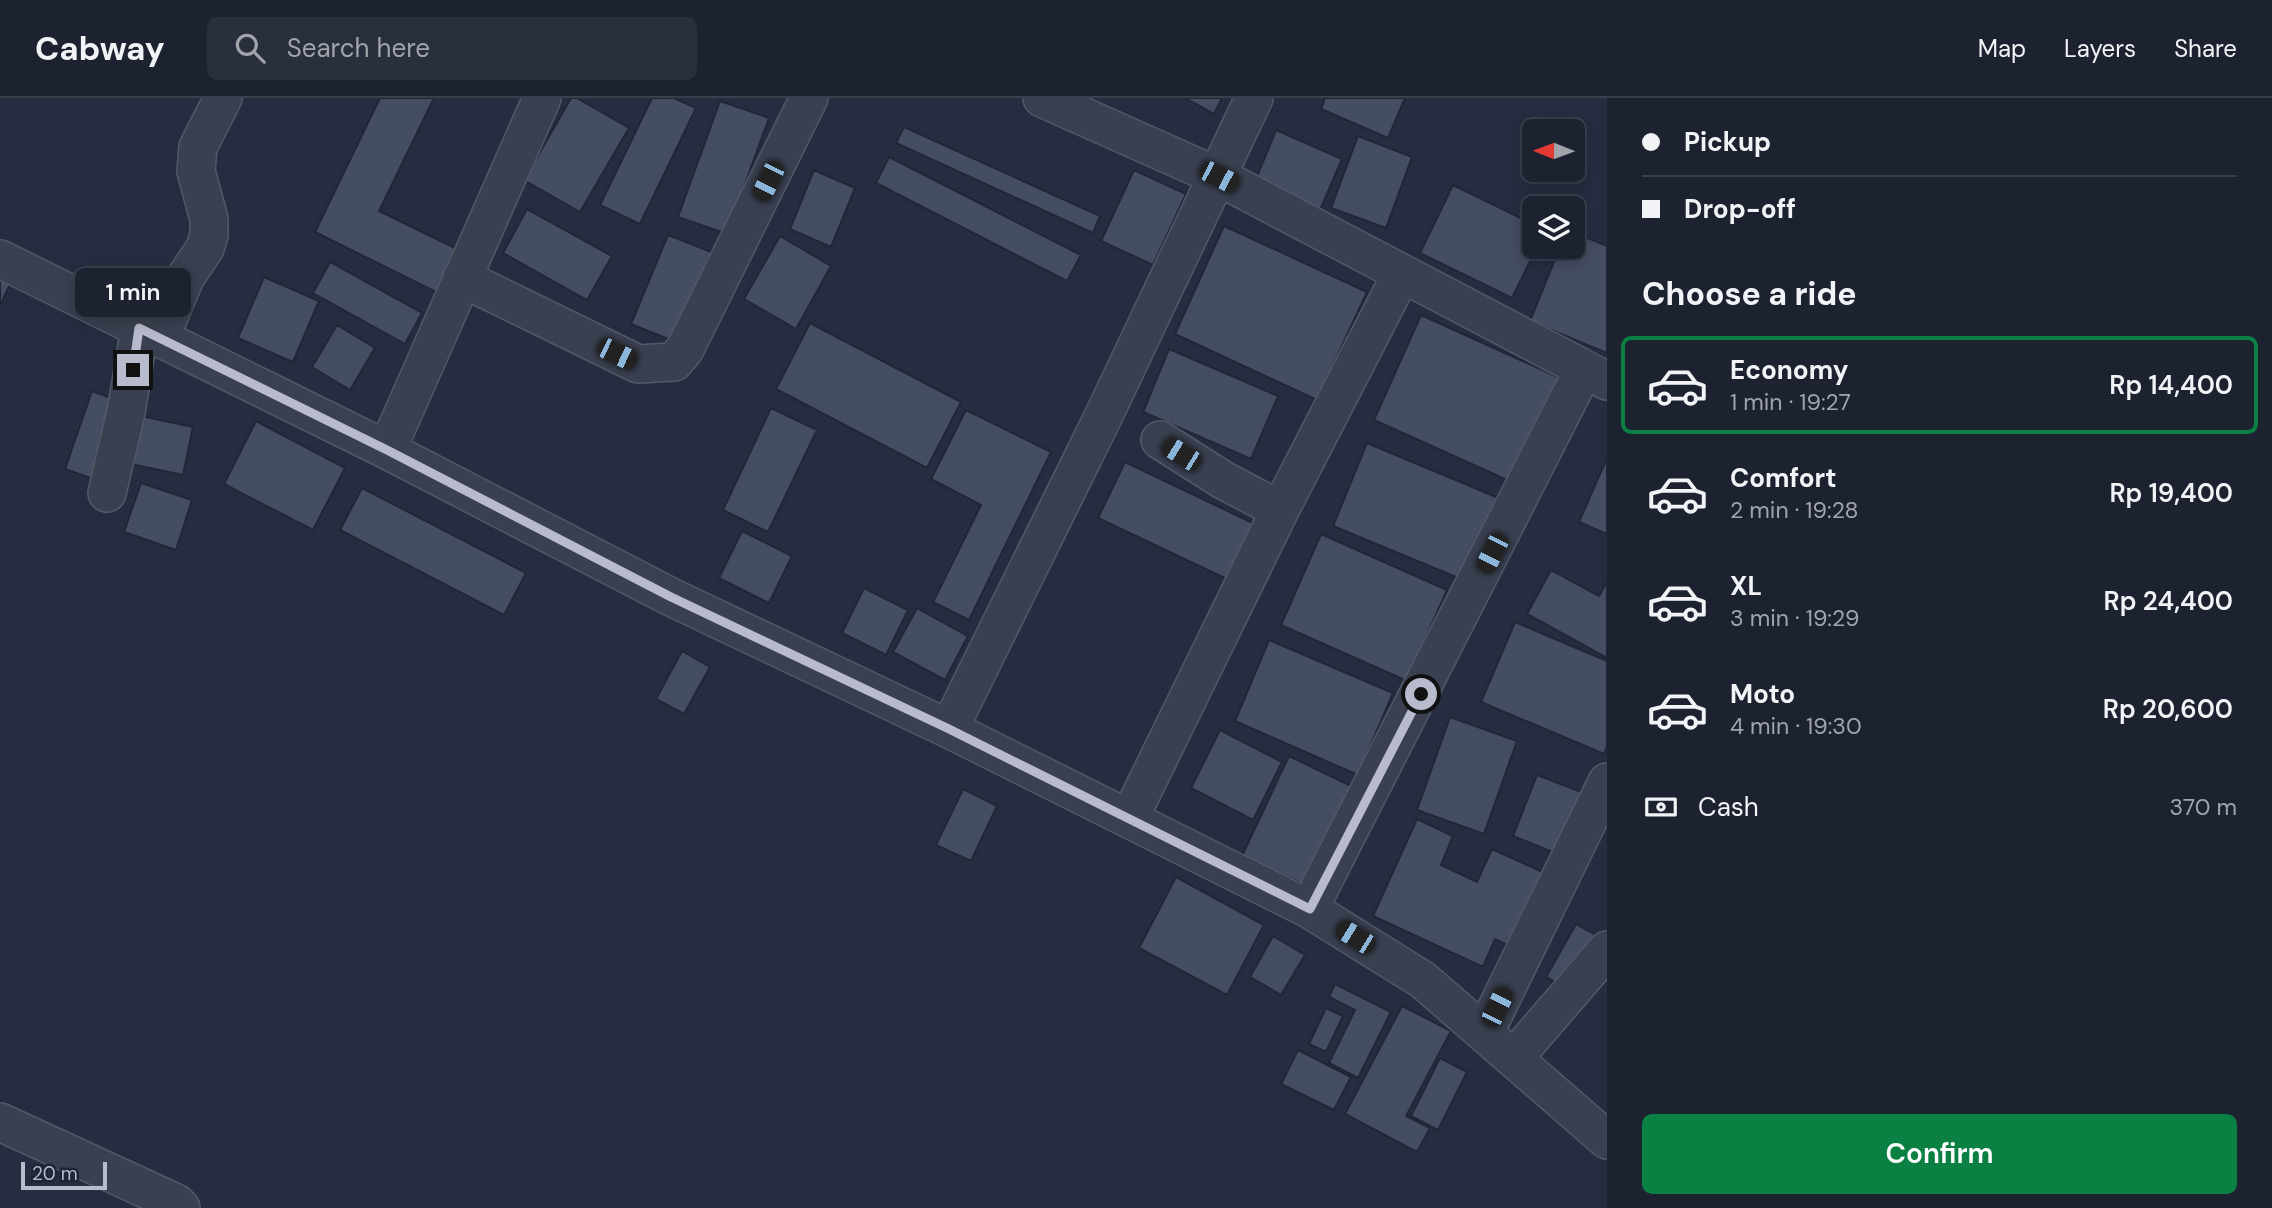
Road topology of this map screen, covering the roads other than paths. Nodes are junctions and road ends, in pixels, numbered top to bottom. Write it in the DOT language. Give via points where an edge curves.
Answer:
graph roads {
  1 [pos="223,98"];
  2 [pos="542,98"];
  3 [pos="809,98"];
  4 [pos="1042,98"];
  5 [pos="1254,98"];
  6 [pos="1219,177"];
  7 [pos="0,259"];
  8 [pos="1402,273"];
  9 [pos="462,278"];
  10 [pos="150,333"];
  11 [pos="1596,375"];
  12 [pos="1160,440"];
  13 [pos="387,450"];
  14 [pos="107,493"];
  15 [pos="1280,510"];
  16 [pos="949,729"];
  17 [pos="1607,782"];
  18 [pos="1129,819"];
  19 [pos="1310,909"];
  20 [pos="1607,950"];
  21 [pos="1485,1032"];
  22 [pos="1514,1058"];
  23 [pos="0,1122"];
  24 [pos="1607,1140"];
  25 [pos="181,1208"];
  1 -- 10 [label="street" via="198,148 195,171 209,219 205,248"];
  2 -- 9 [label="street"];
  3 -- 9 [label="street" via="685,349 674,362 638,364"];
  4 -- 6 [label="street"];
  5 -- 6 [label="street"];
  6 -- 8 [label="street"];
  6 -- 16 [label="street"];
  7 -- 10 [label="street"];
  8 -- 11 [label="street"];
  8 -- 15 [label="street"];
  9 -- 13 [label="street"];
  10 -- 13 [label="street"];
  10 -- 14 [label="street"];
  11 -- 19 [label="street"];
  12 -- 15 [label="street"];
  13 -- 16 [label="street" via="671,597"];
  15 -- 18 [label="street"];
  16 -- 18 [label="street"];
  17 -- 21 [label="street"];
  18 -- 19 [label="street"];
  19 -- 21 [label="street" via="1423,980"];
  20 -- 22 [label="street"];
  21 -- 22 [label="street"];
  22 -- 24 [label="street"];
  23 -- 25 [label="street"];
}
